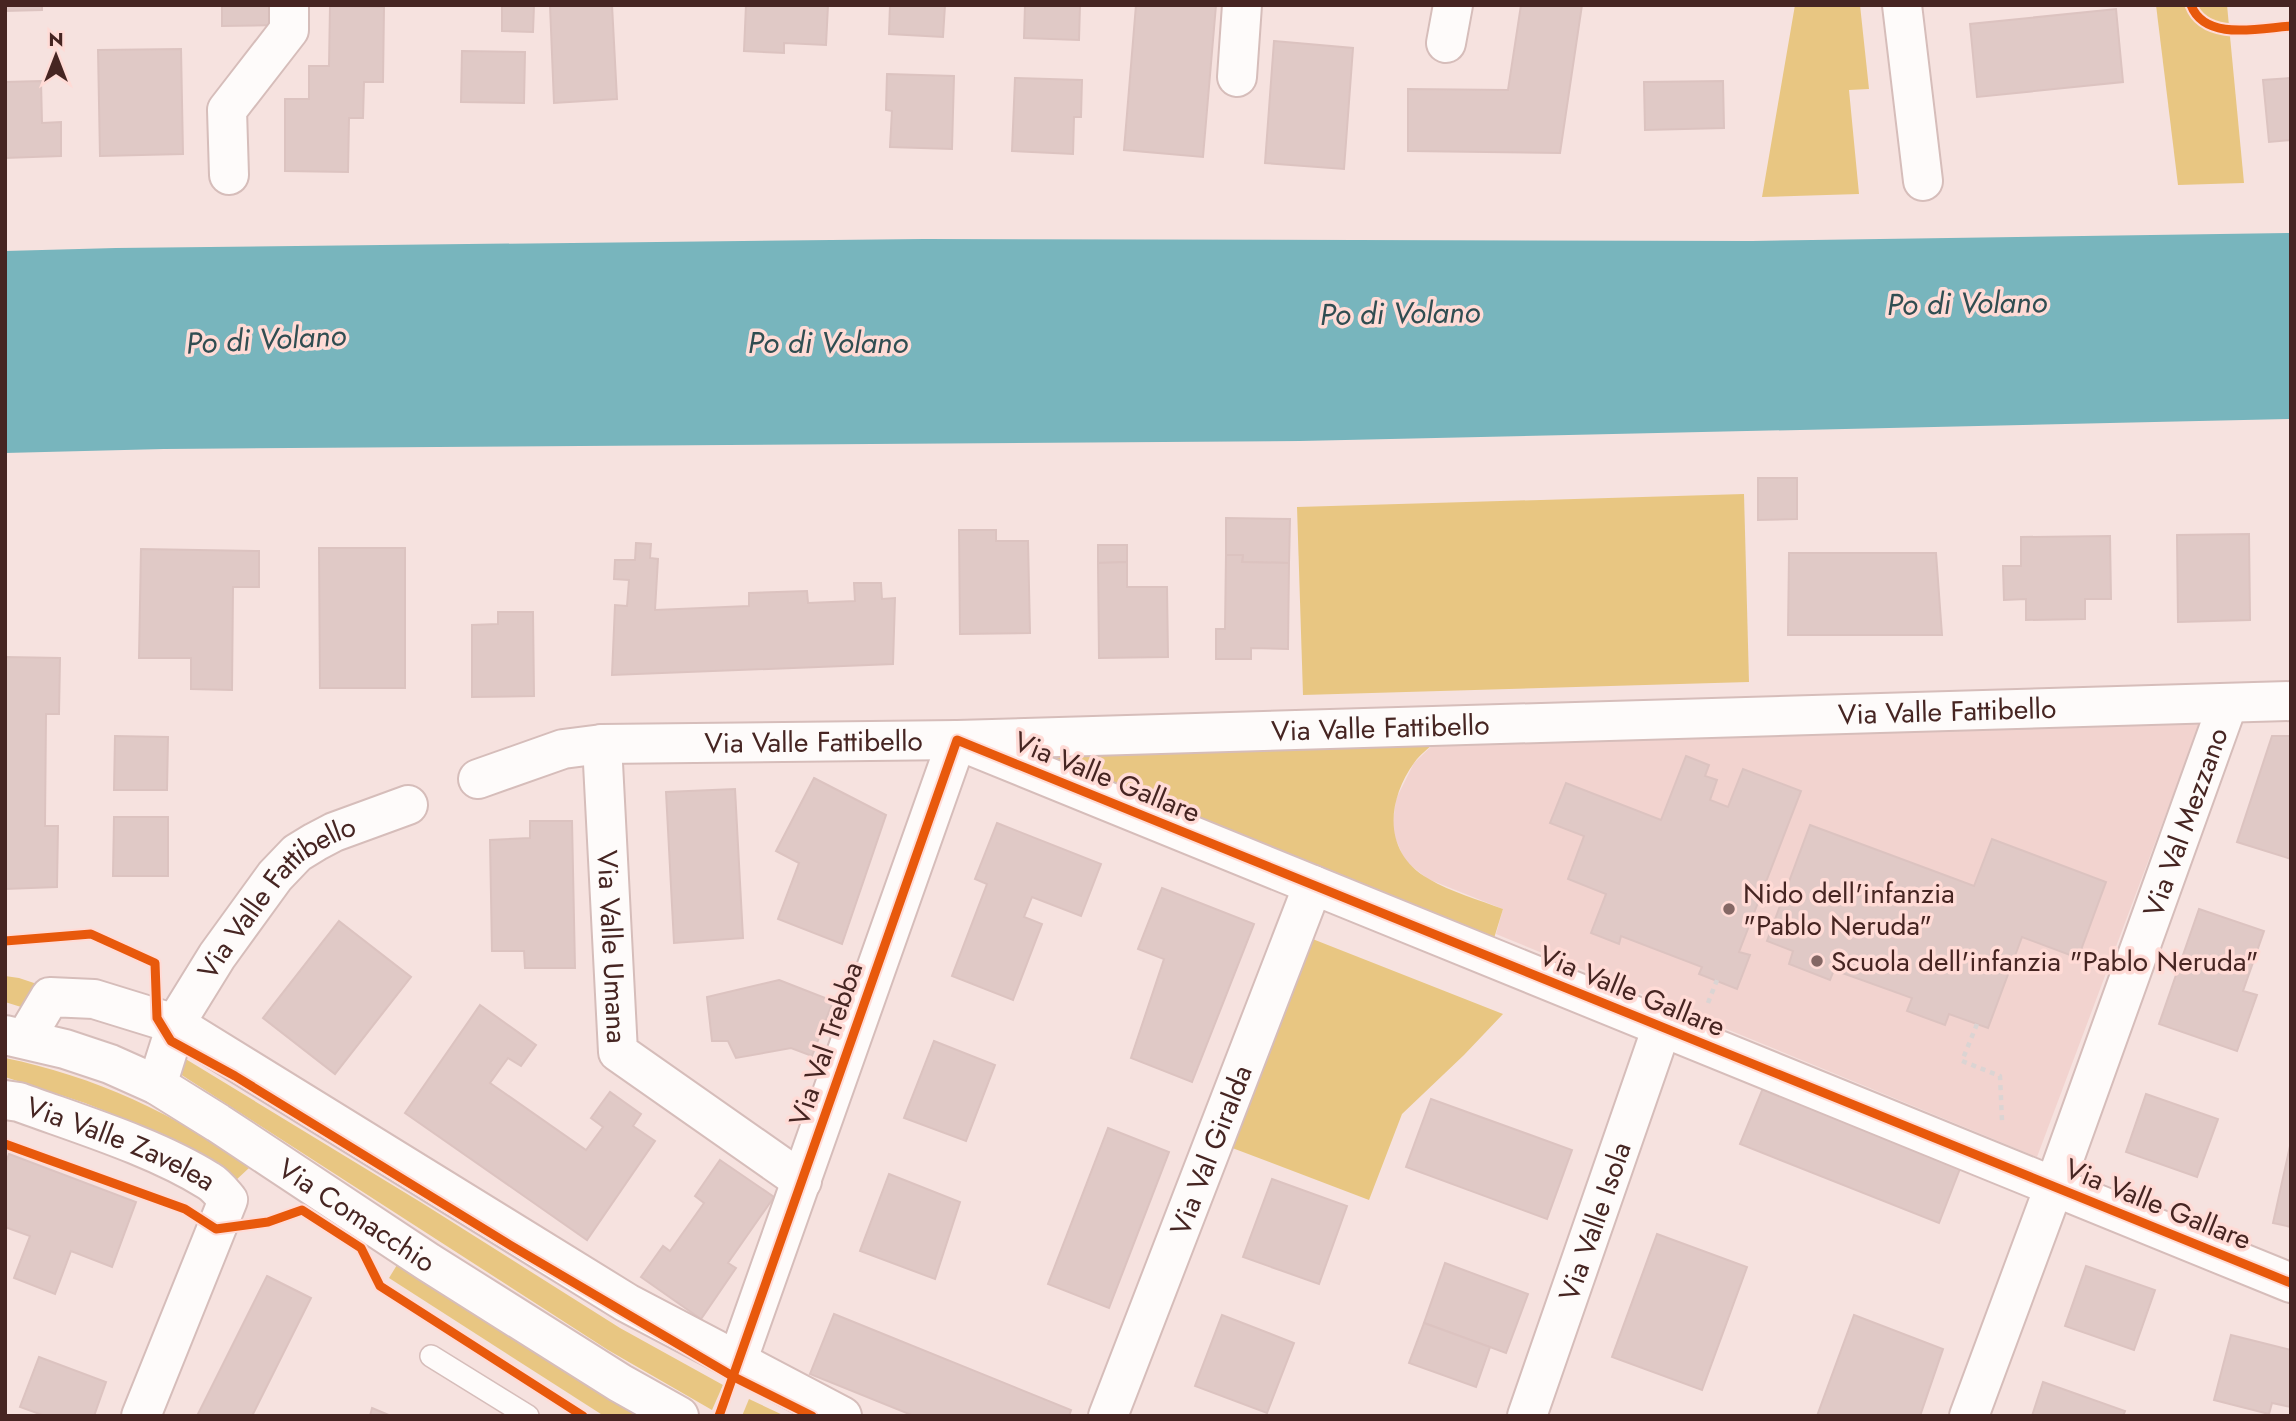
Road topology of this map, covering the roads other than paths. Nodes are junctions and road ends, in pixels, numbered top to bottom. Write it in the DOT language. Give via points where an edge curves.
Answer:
graph roads {
  1 [pos="289,5"];
  2 [pos="1242,5"];
  3 [pos="1453,5"];
  4 [pos="1902,5"];
  5 [pos="1446,43"];
  6 [pos="1237,77"];
  7 [pos="229,175"];
  8 [pos="1923,181"];
  9 [pos="2291,701"];
  10 [pos="2228,703"];
  11 [pos="957,740"];
  12 [pos="603,744"];
  13 [pos="478,779"];
  14 [pos="408,805"];
  15 [pos="1313,885"];
  16 [pos="175,1024"];
  17 [pos="1662,1027"];
  18 [pos="15,1037"];
  19 [pos="156,1085"];
  20 [pos="5,1100"];
  21 [pos="802,1181"];
  22 [pos="2054,1187"];
  23 [pos="2291,1283"];
  24 [pos="431,1356"];
  25 [pos="737,1362"];
  26 [pos="667,1413"];
  27 [pos="141,1416"];
  28 [pos="528,1416"];
  29 [pos="842,1416"];
  30 [pos="1108,1416"];
  31 [pos="1527,1416"];
  32 [pos="1969,1416"];
  1 -- 7 [label="street" via="289,30 227,110"];
  2 -- 6 [label="street"];
  3 -- 5 [label="street"];
  4 -- 8 [label="street"];
  9 -- 10 [label="street, Via Valle Fattibello"];
  10 -- 11 [label="street, Via Valle Fattibello"];
  10 -- 22 [label="street, Via Val Mezzano"];
  11 -- 12 [label="street, Via Valle Fattibello"];
  11 -- 15 [label="street, Via Valle Gallare"];
  11 -- 21 [label="street, Via Val Trebba"];
  12 -- 13 [label="street, Via Valle Fattibello" via="563,749"];
  12 -- 21 [label="street, Via Valle Umana" via="618,1052"];
  14 -- 16 [label="street, Via Valle Fattibello" via="334,832 297,853 217,956"];
  15 -- 17 [label="street, Via Valle Gallare"];
  15 -- 30 [label="street, Via Val Giralda"];
  16 -- 18 [label="street, Via Comacchio" via="94,999 50,997"];
  16 -- 19 [label="street, Via Valle Fattibello"];
  16 -- 25 [label="street, Via Comacchio" via="626,1303"];
  17 -- 22 [label="street, Via Valle Gallare"];
  17 -- 31 [label="street, Via Valle Isola"];
  18 -- 19 [label="street, Via Comacchio" via="110,1064"];
  19 -- 26 [label="street, Via Comacchio"];
  20 -- 27 [label="street, Via Valle Zavelea" via="183,1167 211,1182 228,1200"];
  21 -- 25 [label="street, Via Val Trebba"];
  22 -- 23 [label="street, Via Valle Gallare"];
  22 -- 32 [label="street, Via Val Mezzano"];
  24 -- 28 [label="lane"];
  25 -- 29 [label="street, Via Comacchio"];
}
